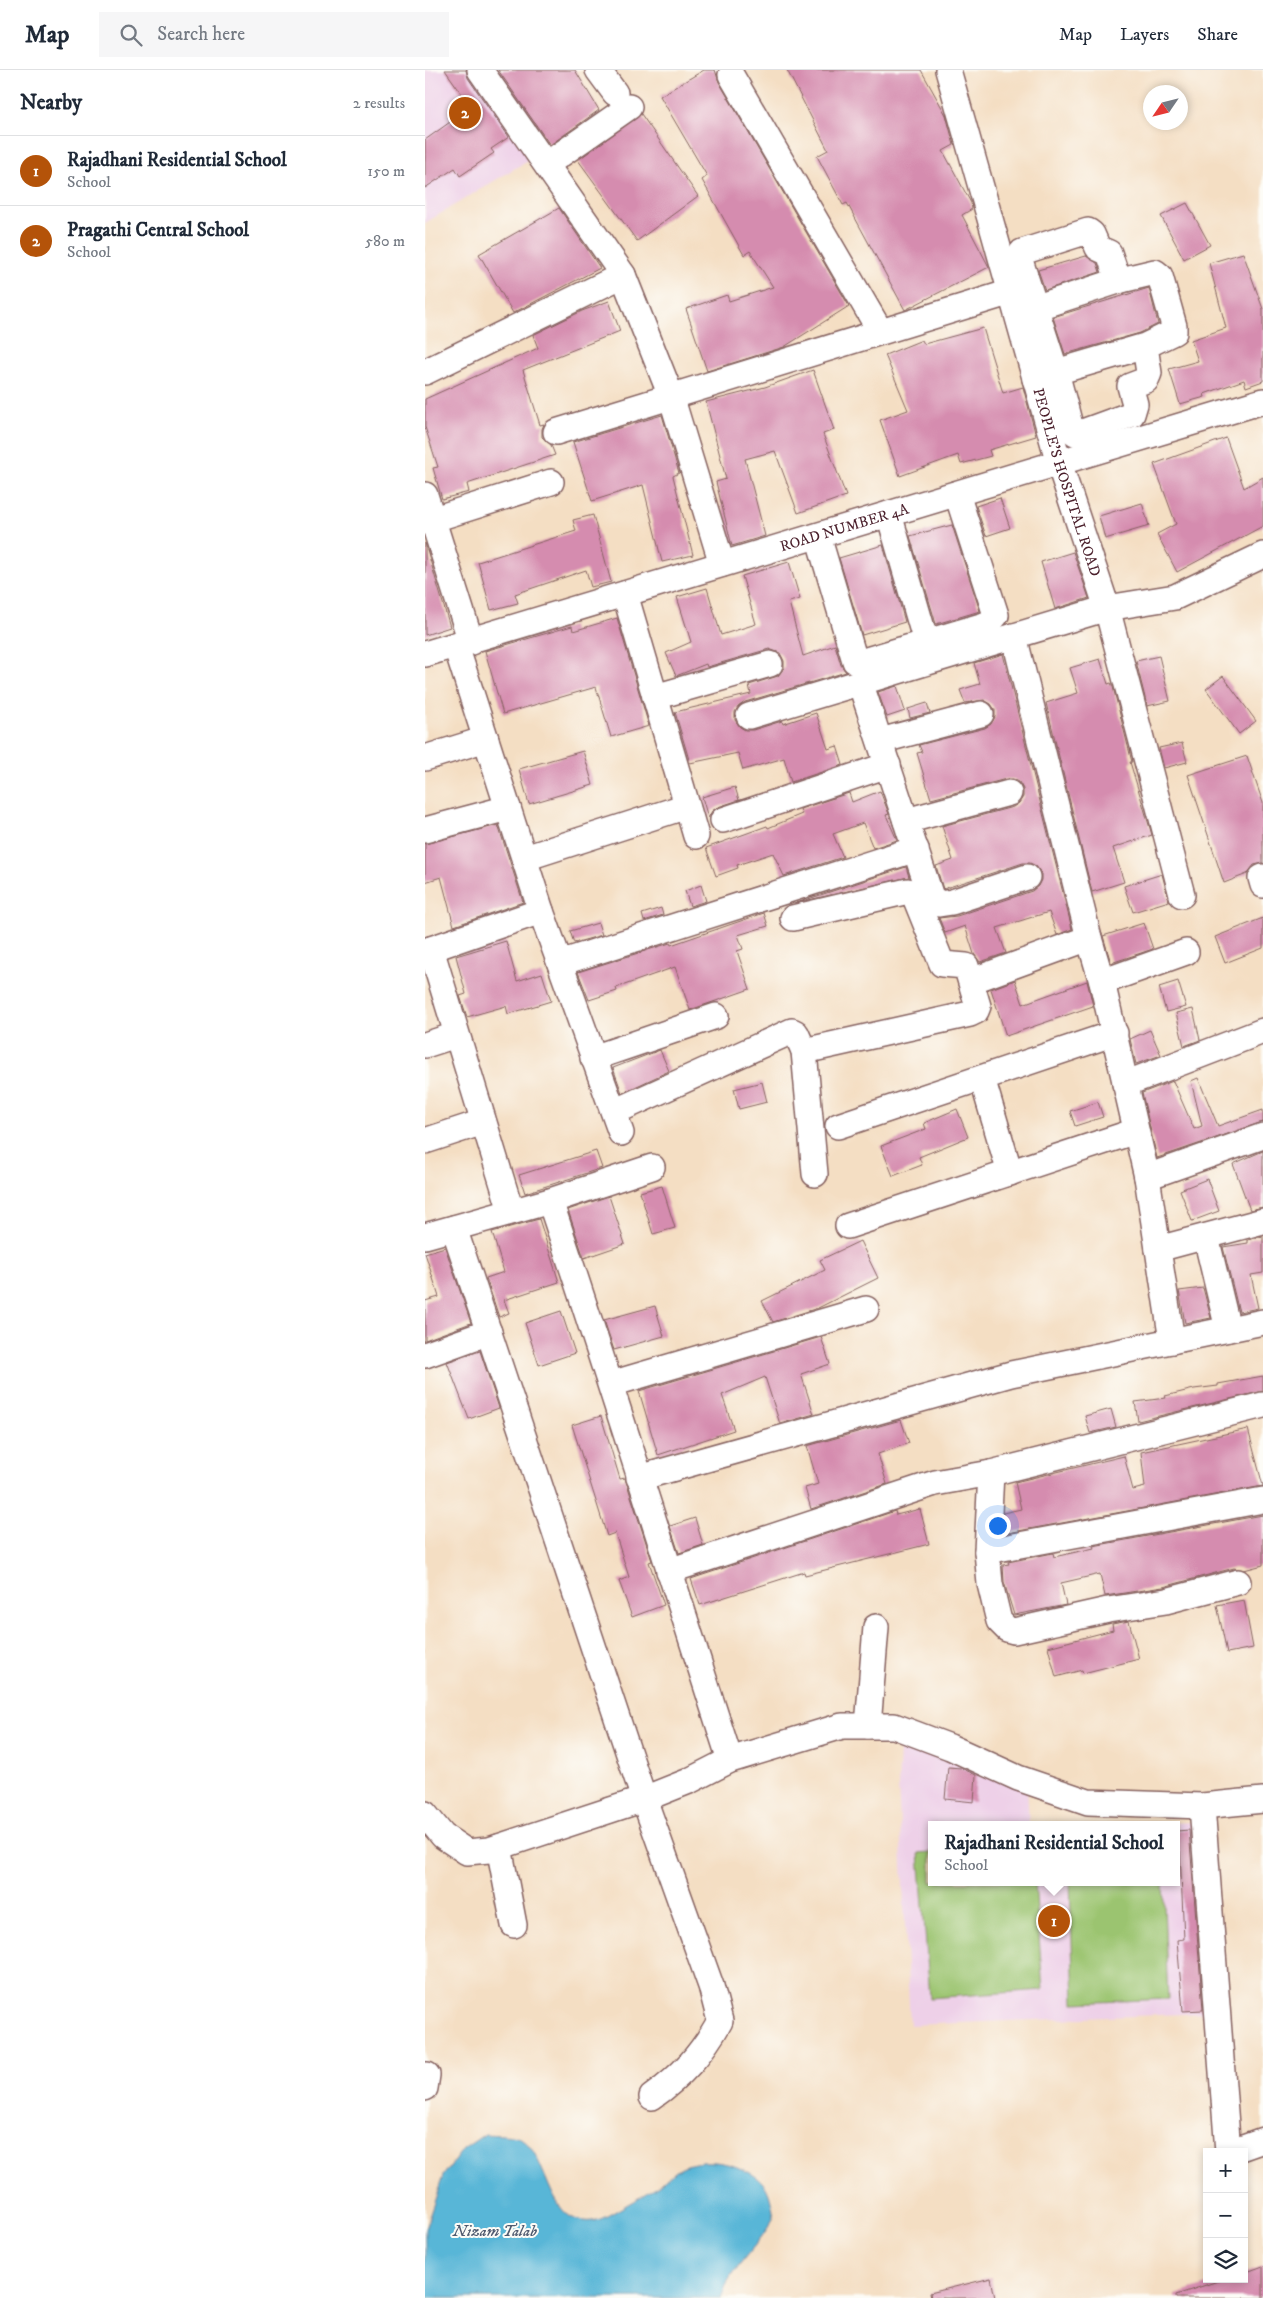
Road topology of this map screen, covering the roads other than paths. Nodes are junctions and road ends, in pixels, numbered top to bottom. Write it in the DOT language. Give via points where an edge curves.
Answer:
graph roads {
  1 [pos="480,70"];
  2 [pos="598,70"];
  3 [pos="948,70"];
  4 [pos="731,74"];
  5 [pos="547,164"];
  6 [pos="623,275"];
  7 [pos="1121,280"];
  8 [pos="1021,304"];
  9 [pos="880,331"];
  10 [pos="1145,346"];
  11 [pos="425,372"];
  12 [pos="1045,375"];
  13 [pos="671,396"];
  14 [pos="1263,401"];
  15 [pos="556,432"];
  16 [pos="1059,464"];
  17 [pos="551,482"];
  18 [pos="425,494"];
  19 [pos="959,501"];
  20 [pos="434,519"];
  21 [pos="891,522"];
  22 [pos="820,543"];
  23 [pos="1263,555"];
  24 [pos="723,564"];
  25 [pos="625,594"];
  26 [pos="1107,608"];
  27 [pos="1014,636"];
  28 [pos="926,642"];
  29 [pos="463,644"];
  30 [pos="425,654"];
  31 [pos="770,664"];
  32 [pos="860,682"];
  33 [pos="655,697"];
  34 [pos="981,714"];
  35 [pos="749,716"];
  36 [pos="486,740"];
  37 [pos="880,741"];
  38 [pos="425,758"];
  39 [pos="888,765"];
  40 [pos="1009,793"];
  41 [pos="687,806"];
  42 [pos="509,808"];
  43 [pos="723,820"];
  44 [pos="906,821"];
  45 [pos="425,830"];
  46 [pos="696,836"];
  47 [pos="916,849"];
  48 [pos="525,858"];
  49 [pos="1027,877"];
  50 [pos="1263,877"];
  51 [pos="1263,885"];
  52 [pos="1182,895"];
  53 [pos="541,911"];
  54 [pos="793,918"];
  55 [pos="1089,938"];
  56 [pos="428,950"];
  57 [pos="1186,952"];
  58 [pos="561,963"];
  59 [pos="971,980"];
  60 [pos="1102,982"];
  61 [pos="716,1016"];
  62 [pos="1263,1031"];
  63 [pos="1115,1033"];
  64 [pos="456,1035"];
  65 [pos="425,1044"];
  66 [pos="804,1051"];
  67 [pos="593,1058"];
  68 [pos="982,1078"];
  69 [pos="1125,1084"];
  70 [pos="483,1122"];
  71 [pos="838,1126"];
  72 [pos="1136,1131"];
  73 [pos="1263,1136"];
  74 [pos="425,1141"];
  75 [pos="652,1167"];
  76 [pos="1010,1173"];
  77 [pos="815,1174"];
  78 [pos="1147,1177"];
  79 [pos="550,1201"];
  80 [pos="511,1211"];
  81 [pos="1263,1221"];
  82 [pos="848,1226"];
  83 [pos="454,1228"];
  84 [pos="425,1236"];
  85 [pos="1206,1236"];
  86 [pos="1158,1249"];
  87 [pos="866,1309"];
  88 [pos="1263,1322"];
  89 [pos="1228,1329"];
  90 [pos="489,1332"];
  91 [pos="1172,1340"];
  92 [pos="425,1355"];
  93 [pos="611,1384"];
  94 [pos="1263,1405"];
  95 [pos="991,1473"];
  96 [pos="639,1478"];
  97 [pos="1263,1500"];
  98 [pos="987,1551"];
  99 [pos="669,1571"];
  100 [pos="1238,1582"];
  101 [pos="875,1626"];
  102 [pos="868,1726"];
  103 [pos="730,1760"];
  104 [pos="644,1799"];
  105 [pos="1263,1800"];
  106 [pos="1202,1806"];
  107 [pos="425,1814"];
  108 [pos="499,1846"];
  109 [pos="514,1925"];
  110 [pos="425,2075"];
  111 [pos="425,2088"];
  112 [pos="652,2097"];
  113 [pos="1263,2140"];
  114 [pos="1228,2148"];
  115 [pos="1240,2148"];
  1 -- 5 [label="street"];
  2 -- 5 [label="street" via="622,100"];
  3 -- 8 [label="street, PEOPLE'S HOSPITAL ROAD"];
  4 -- 9 [label="street"];
  5 -- 6 [label="street"];
  6 -- 11 [label="street"];
  6 -- 13 [label="street"];
  7 -- 8 [label="street"];
  7 -- 8 [label="street" via="1117,278 1109,253 1097,248 1088,231 1020,254"];
  7 -- 10 [label="street" via="1155,272 1160,276 1174,332"];
  8 -- 9 [label="street"];
  8 -- 12 [label="street, PEOPLE'S HOSPITAL ROAD"];
  9 -- 13 [label="street"];
  10 -- 12 [label="street"];
  10 -- 12 [label="street" via="1149,373 1146,380 1130,386 1135,404 1132,414 1080,433 1071,429"];
  12 -- 16 [label="street, PEOPLE'S HOSPITAL ROAD"];
  13 -- 15 [label="street"];
  13 -- 24 [label="street"];
  14 -- 16 [label="street, ROAD NUMBER 4A"];
  16 -- 19 [label="street, ROAD NUMBER 4A"];
  16 -- 26 [label="street, PEOPLE'S HOSPITAL ROAD"];
  17 -- 20 [label="street"];
  18 -- 20 [label="street"];
  19 -- 21 [label="street, ROAD NUMBER 4A"];
  19 -- 28 [label="street" via="996,615 988,624"];
  20 -- 29 [label="street"];
  21 -- 22 [label="street, ROAD NUMBER 4A"];
  21 -- 28 [label="street"];
  22 -- 24 [label="street, ROAD NUMBER 4A"];
  22 -- 28 [label="street" via="855,661"];
  23 -- 26 [label="street" via="1175,597"];
  24 -- 25 [label="street, ROAD NUMBER 4A"];
  25 -- 29 [label="street, ROAD NUMBER 4A"];
  25 -- 33 [label="street"];
  26 -- 27 [label="street"];
  26 -- 52 [label="street, PEOPLE'S HOSPITAL ROAD"];
  27 -- 32 [label="street"];
  27 -- 55 [label="street"];
  29 -- 30 [label="street, ROAD NUMBER 4A"];
  29 -- 36 [label="street"];
  31 -- 33 [label="street"];
  32 -- 35 [label="street"];
  32 -- 37 [label="street"];
  33 -- 41 [label="street"];
  34 -- 37 [label="street"];
  36 -- 38 [label="street"];
  36 -- 42 [label="street"];
  37 -- 39 [label="street"];
  39 -- 43 [label="street"];
  39 -- 44 [label="street"];
  40 -- 44 [label="street"];
  41 -- 46 [label="street"];
  41 -- 48 [label="street"];
  42 -- 45 [label="street"];
  42 -- 48 [label="street"];
  44 -- 47 [label="street"];
  47 -- 49 [label="street" via="931,897 939,904"];
  47 -- 58 [label="street"];
  48 -- 53 [label="street"];
  50 -- 51 [label="street"];
  53 -- 56 [label="street"];
  53 -- 58 [label="street"];
  54 -- 59 [label="street" via="908,891 915,897 939,960 942,964 966,966"];
  55 -- 59 [label="street"];
  55 -- 60 [label="street"];
  56 -- 64 [label="street"];
  57 -- 60 [label="street"];
  58 -- 67 [label="street"];
  59 -- 66 [label="street" via="978,1006 970,1014"];
  60 -- 63 [label="street"];
  61 -- 67 [label="street"];
  62 -- 69 [label="street"];
  63 -- 68 [label="street"];
  63 -- 69 [label="street"];
  64 -- 65 [label="street"];
  64 -- 70 [label="street"];
  66 -- 67 [label="street" via="796,1032 792,1031 617,1122"];
  66 -- 77 [label="street"];
  68 -- 71 [label="street"];
  68 -- 76 [label="street"];
  69 -- 72 [label="street"];
  70 -- 74 [label="street"];
  70 -- 80 [label="street"];
  72 -- 76 [label="street"];
  72 -- 78 [label="street"];
  73 -- 78 [label="street"];
  75 -- 79 [label="street"];
  76 -- 82 [label="street"];
  78 -- 86 [label="street"];
  79 -- 80 [label="street"];
  79 -- 93 [label="street"];
  80 -- 83 [label="street"];
  81 -- 85 [label="street"];
  83 -- 84 [label="street"];
  83 -- 90 [label="street"];
  85 -- 86 [label="street"];
  85 -- 89 [label="street"];
  86 -- 91 [label="street"];
  87 -- 93 [label="street"];
  88 -- 89 [label="street"];
  89 -- 91 [label="street"];
  90 -- 92 [label="street"];
  90 -- 104 [label="street"];
  91 -- 96 [label="street" via="1011,1374"];
  93 -- 96 [label="street"];
  94 -- 95 [label="street"];
  95 -- 98 [label="street"];
  95 -- 99 [label="street" via="935,1483"];
  96 -- 99 [label="street"];
  97 -- 98 [label="street"];
  98 -- 100 [label="street" via="990,1584 999,1621 1007,1629 1015,1631 1166,1601"];
  99 -- 103 [label="street"];
  101 -- 102 [label="street"];
  102 -- 103 [label="street" via="842,1726"];
  102 -- 106 [label="street" via="894,1726 1018,1778 1088,1802"];
  103 -- 104 [label="street"];
  104 -- 108 [label="street"];
  104 -- 112 [label="street" via="711,1986 720,2021 695,2060"];
  105 -- 106 [label="street"];
  106 -- 114 [label="street"];
  107 -- 108 [label="street" via="443,1836 467,1852"];
  108 -- 109 [label="street"];
  110 -- 111 [label="street"];
  113 -- 115 [label="street"];
}
